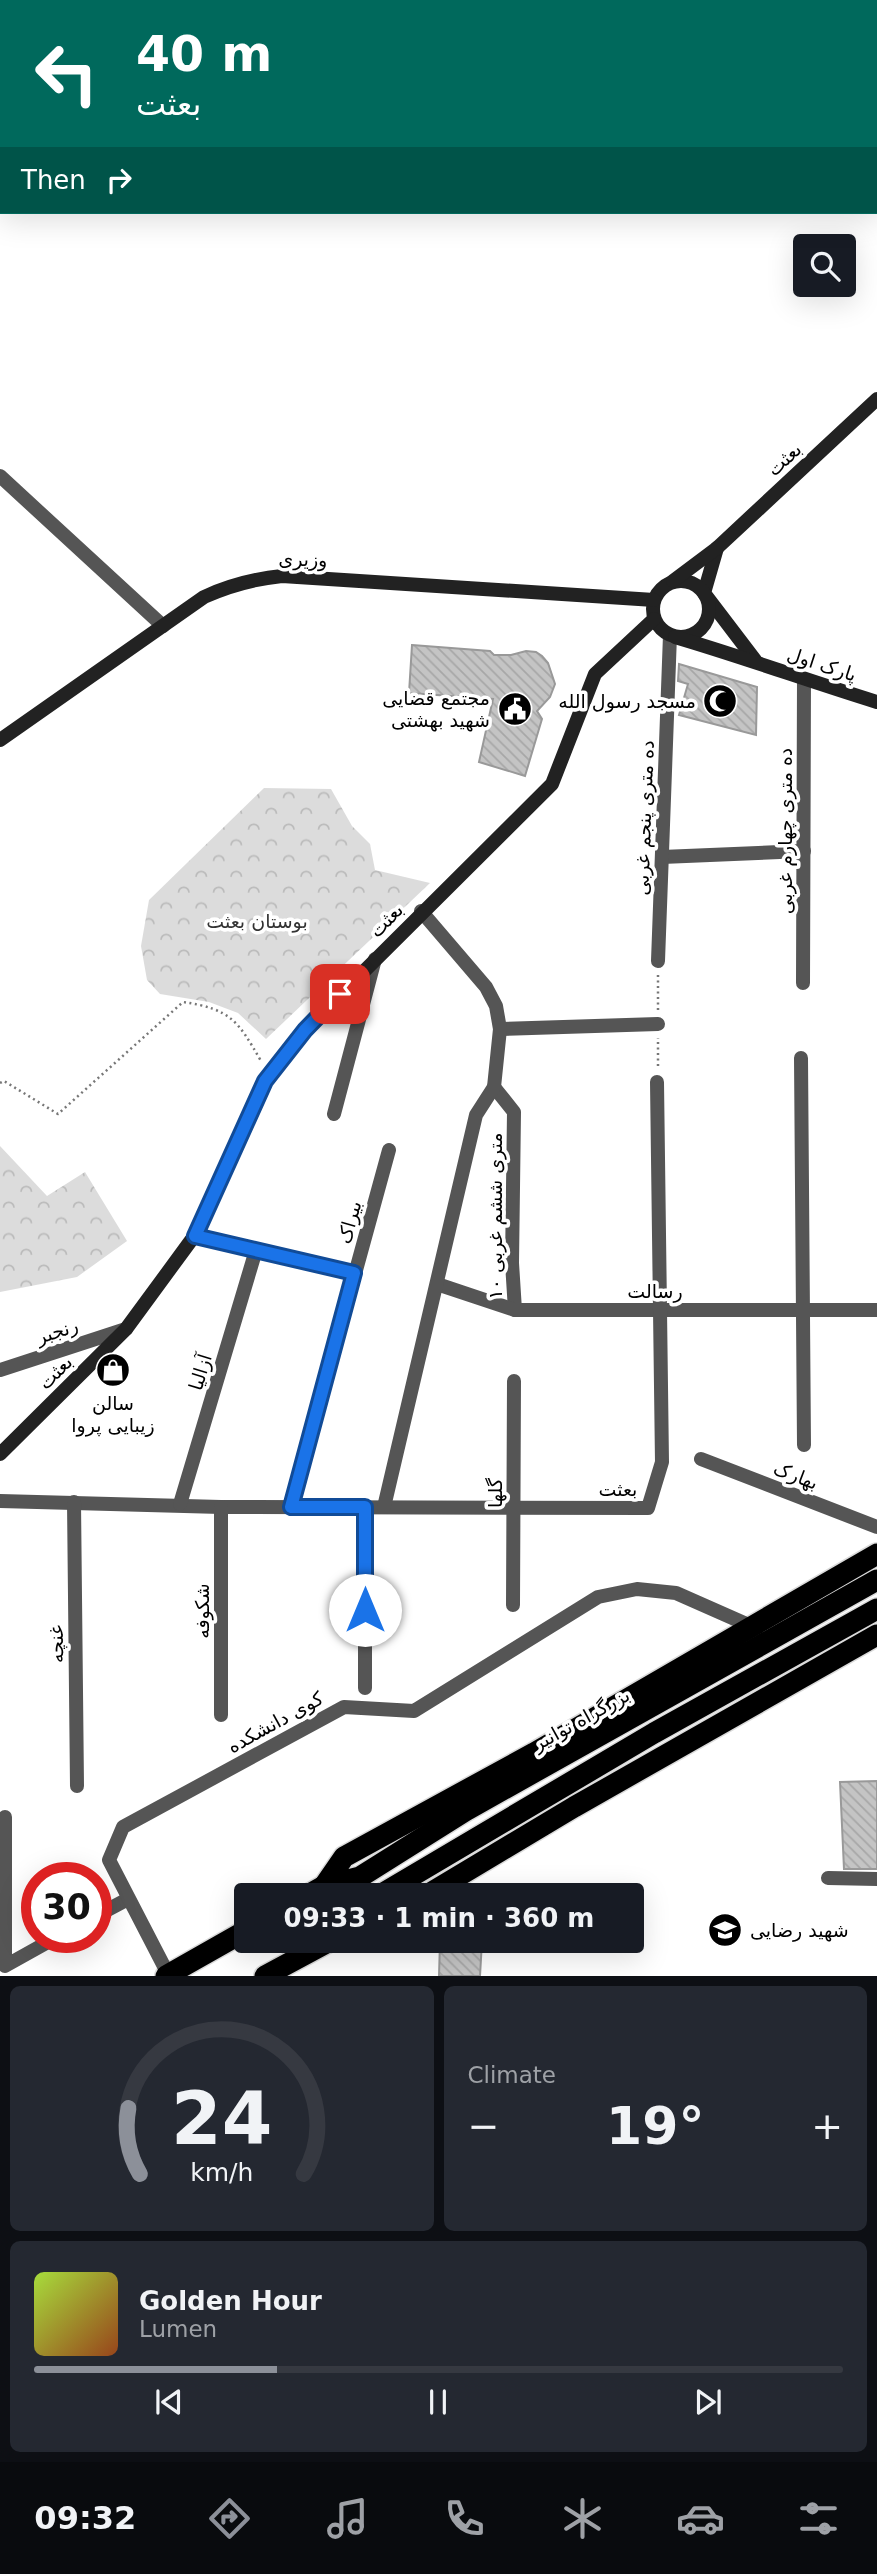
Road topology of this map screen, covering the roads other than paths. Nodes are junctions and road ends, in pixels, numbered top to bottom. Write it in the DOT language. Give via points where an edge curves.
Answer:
graph roads {
  1 [pos="877,398"];
  2 [pos="0,475"];
  3 [pos="717,548"];
  4 [pos="673,582"];
  5 [pos="704,593"];
  6 [pos="653,600"];
  7 [pos="654,619"];
  8 [pos="163,626"];
  9 [pos="673,636"];
  10 [pos="755,660"];
  11 [pos="804,679"];
  12 [pos="877,702"];
  13 [pos="0,740"];
  14 [pos="804,851"];
  15 [pos="662,857"];
  16 [pos="421,911"];
  17 [pos="375,959"];
  18 [pos="658,961"];
  19 [pos="803,983"];
  20 [pos="658,1024"];
  21 [pos="500,1029"];
  22 [pos="801,1058"];
  23 [pos="657,1082"];
  24 [pos="494,1087"];
  25 [pos="334,1114"];
  26 [pos="389,1150"];
  27 [pos="195,1236"];
  28 [pos="256,1250"];
  29 [pos="354,1273"];
  30 [pos="437,1284"];
  31 [pos="515,1310"];
  32 [pos="659,1310"];
  33 [pos="803,1310"];
  34 [pos="877,1310"];
  35 [pos="126,1329"];
  36 [pos="0,1370"];
  37 [pos="513,1381"];
  38 [pos="804,1445"];
  39 [pos="0,1454"];
  40 [pos="701,1459"];
  41 [pos="0,1501"];
  42 [pos="74,1502"];
  43 [pos="180,1504"];
  44 [pos="221,1507"];
  45 [pos="291,1507"];
  46 [pos="365,1507"];
  47 [pos="384,1507"];
  48 [pos="514,1508"];
  49 [pos="877,1527"];
  50 [pos="877,1554"];
  51 [pos="877,1580"];
  52 [pos="513,1605"];
  53 [pos="877,1609"];
  54 [pos="753,1627"];
  55 [pos="877,1635"];
  56 [pos="365,1688"];
  57 [pos="221,1715"];
  58 [pos="77,1786"];
  59 [pos="5,1817"];
  60 [pos="828,1878"];
  61 [pos="877,1879"];
  62 [pos="323,1883"];
  63 [pos="341,1883"];
  64 [pos="400,1883"];
  65 [pos="447,1883"];
  66 [pos="128,1899"];
  67 [pos="112,1908"];
  68 [pos="234,1937"];
  69 [pos="28,1953"];
  70 [pos="308,1953"];
  71 [pos="167,1975"];
  72 [pos="265,1976"];
  1 -- 3 [label="main road, بعثت"];
  2 -- 8 [label="street"];
  3 -- 4 [label="main road, بعثت"];
  3 -- 5 [label="main road"];
  4 -- 5 [label="main road" via="691,582"];
  4 -- 6 [label="main road"];
  5 -- 9 [label="main road" via="709,611 702,628 685,637"];
  5 -- 10 [label="main road"];
  6 -- 7 [label="main road"];
  6 -- 8 [label="main road, وزیری" via="282,576 232,585 204,597"];
  7 -- 9 [label="main road"];
  7 -- 16 [label="main road, بعثت" via="595,674 552,784"];
  8 -- 13 [label="main road, وزیری"];
  9 -- 10 [label="main road, پارک اول"];
  9 -- 15 [label="street, ده متری پنجم غربی"];
  10 -- 11 [label="main road, پارک اول"];
  11 -- 12 [label="main road, پارک اول"];
  11 -- 14 [label="street, ده متری چهارم غربی"];
  14 -- 15 [label="street"];
  14 -- 19 [label="street, ده متری چهارم غربی"];
  15 -- 18 [label="street, ده متری پنجم غربی"];
  16 -- 17 [label="main road, بعثت"];
  16 -- 21 [label="street" via="486,987"];
  17 -- 25 [label="street"];
  17 -- 27 [label="main road, بعثت" via="305,1030 265,1081"];
  20 -- 21 [label="street"];
  21 -- 24 [label="street"];
  22 -- 33 [label="street"];
  23 -- 32 [label="street"];
  24 -- 30 [label="street" via="476,1115"];
  24 -- 31 [label="street, ۱۰ متری ششم غربی" via="514,1112"];
  26 -- 29 [label="street, بیراک"];
  27 -- 28 [label="street"];
  27 -- 35 [label="main road, بعثت"];
  28 -- 29 [label="street"];
  28 -- 43 [label="street, آزالیا"];
  29 -- 45 [label="street, بیراک"];
  30 -- 31 [label="street, رسالت"];
  30 -- 47 [label="street"];
  31 -- 32 [label="street, رسالت"];
  32 -- 33 [label="street, رسالت"];
  32 -- 48 [label="street, بعثت" via="662,1462 648,1508"];
  33 -- 34 [label="street, رسالت"];
  33 -- 38 [label="street"];
  35 -- 36 [label="street, رنجبر"];
  35 -- 39 [label="main road, بعثت"];
  37 -- 48 [label="street, گلها"];
  40 -- 49 [label="street, بهارک"];
  41 -- 42 [label="street, بعثت"];
  42 -- 43 [label="street, بعثت"];
  42 -- 58 [label="street, غنچه"];
  43 -- 44 [label="street, بعثت"];
  44 -- 45 [label="street, بعثت"];
  44 -- 57 [label="street, شکوفه"];
  45 -- 46 [label="street, بعثت"];
  46 -- 47 [label="street, بعثت"];
  46 -- 56 [label="street"];
  47 -- 48 [label="street, بعثت"];
  48 -- 52 [label="street, گلها"];
  50 -- 54 [label="highway"];
  51 -- 63 [label="highway, بزرگراه توانیر" via="465,1811 360,1877"];
  53 -- 64 [label="highway" via="654,1733"];
  54 -- 62 [label="highway" via="344,1857"];
  54 -- 66 [label="street, کوی دانشکده" via="676,1593 637,1590 598,1597 414,1711 344,1707 123,1827 109,1860"];
  55 -- 65 [label="highway"];
  59 -- 69 [label="street" via="5,1966"];
  60 -- 61 [label="street"];
  66 -- 67 [label="street"];
  66 -- 71 [label="street, کوی دانشکده"];
  68 -- 71 [label="highway"];
  70 -- 72 [label="highway"];
}
